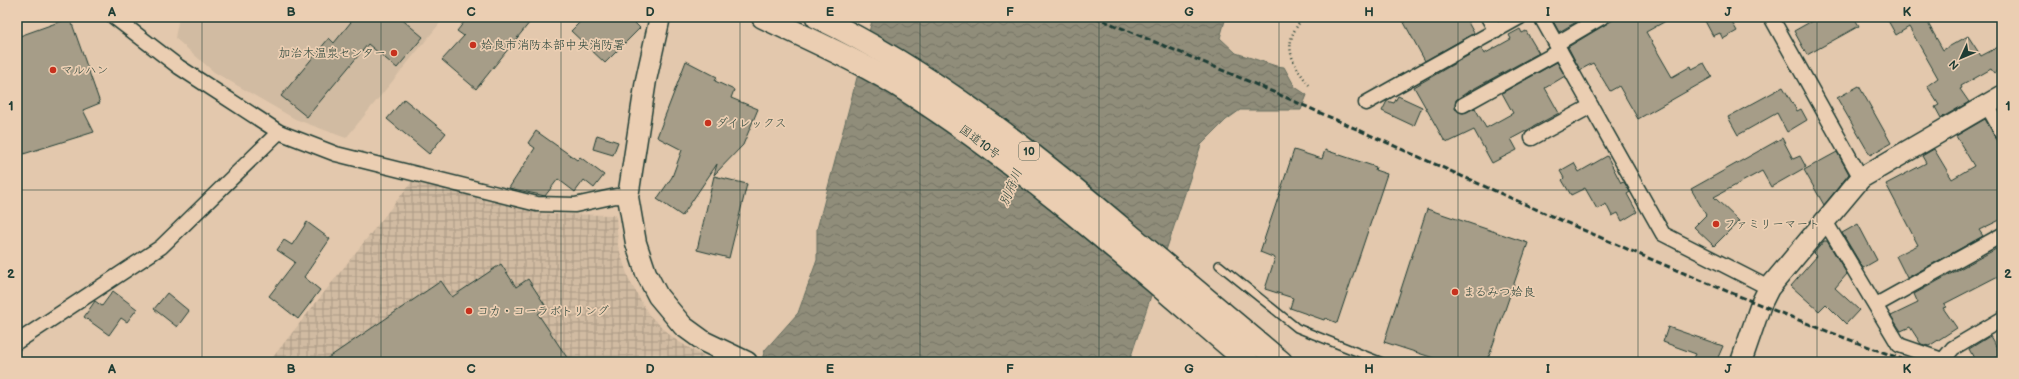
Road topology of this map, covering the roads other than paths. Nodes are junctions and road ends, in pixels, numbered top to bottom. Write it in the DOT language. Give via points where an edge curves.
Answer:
graph roads {
  1 [pos="114,17"];
  2 [pos="660,17"];
  3 [pos="763,17"];
  4 [pos="817,17"];
  5 [pos="1488,17"];
  6 [pos="1520,17"];
  7 [pos="1541,17"];
  8 [pos="1602,17"];
  9 [pos="1771,17"];
  10 [pos="129,22"];
  11 [pos="1496,30"];
  12 [pos="1558,47"];
  13 [pos="1994,101"];
  14 [pos="1366,103"];
  15 [pos="1463,105"];
  16 [pos="1591,106"];
  17 [pos="279,132"];
  18 [pos="2002,132"];
  19 [pos="1532,138"];
  20 [pos="1861,178"];
  21 [pos="628,197"];
  22 [pos="1825,221"];
  23 [pos="2002,235"];
  24 [pos="1220,265"];
  25 [pos="1769,288"];
  26 [pos="1187,297"];
  27 [pos="1876,305"];
  28 [pos="2002,319"];
  29 [pos="17,342"];
  30 [pos="1945,361"];
  31 [pos="747,362"];
  32 [pos="1248,362"];
  33 [pos="1281,362"];
  34 [pos="1382,362"];
  35 [pos="1741,362"];
  1 -- 10 [label="street"];
  2 -- 21 [label="street" via="646,80"];
  3 -- 26 [label="highway, 国道10号 / 10" via="840,54 909,92 964,129"];
  4 -- 26 [label="highway, 国道10号 / 10" via="851,33 976,110 1056,172"];
  5 -- 11 [label="street"];
  6 -- 11 [label="street"];
  7 -- 12 [label="street"];
  8 -- 12 [label="street"];
  9 -- 20 [label="street"];
  10 -- 17 [label="street" via="179,67"];
  11 -- 14 [label="street"];
  12 -- 15 [label="street"];
  12 -- 16 [label="street"];
  13 -- 18 [label="street"];
  13 -- 20 [label="street"];
  16 -- 19 [label="street"];
  16 -- 25 [label="street" via="1664,234"];
  17 -- 21 [label="street" via="336,154 537,204 575,205 616,196"];
  17 -- 29 [label="street" via="161,247"];
  20 -- 22 [label="street"];
  21 -- 31 [label="street" via="636,243 646,273 658,296 683,326 705,342"];
  22 -- 25 [label="street"];
  22 -- 27 [label="street"];
  23 -- 27 [label="street"];
  24 -- 34 [label="lane" via="1297,328"];
  25 -- 35 [label="street"];
  26 -- 32 [label="highway, 国道10号 / 10"];
  26 -- 33 [label="highway, 国道10号 / 10"];
  27 -- 30 [label="street" via="1899,345"];
  28 -- 30 [label="street" via="1953,348"];
}
